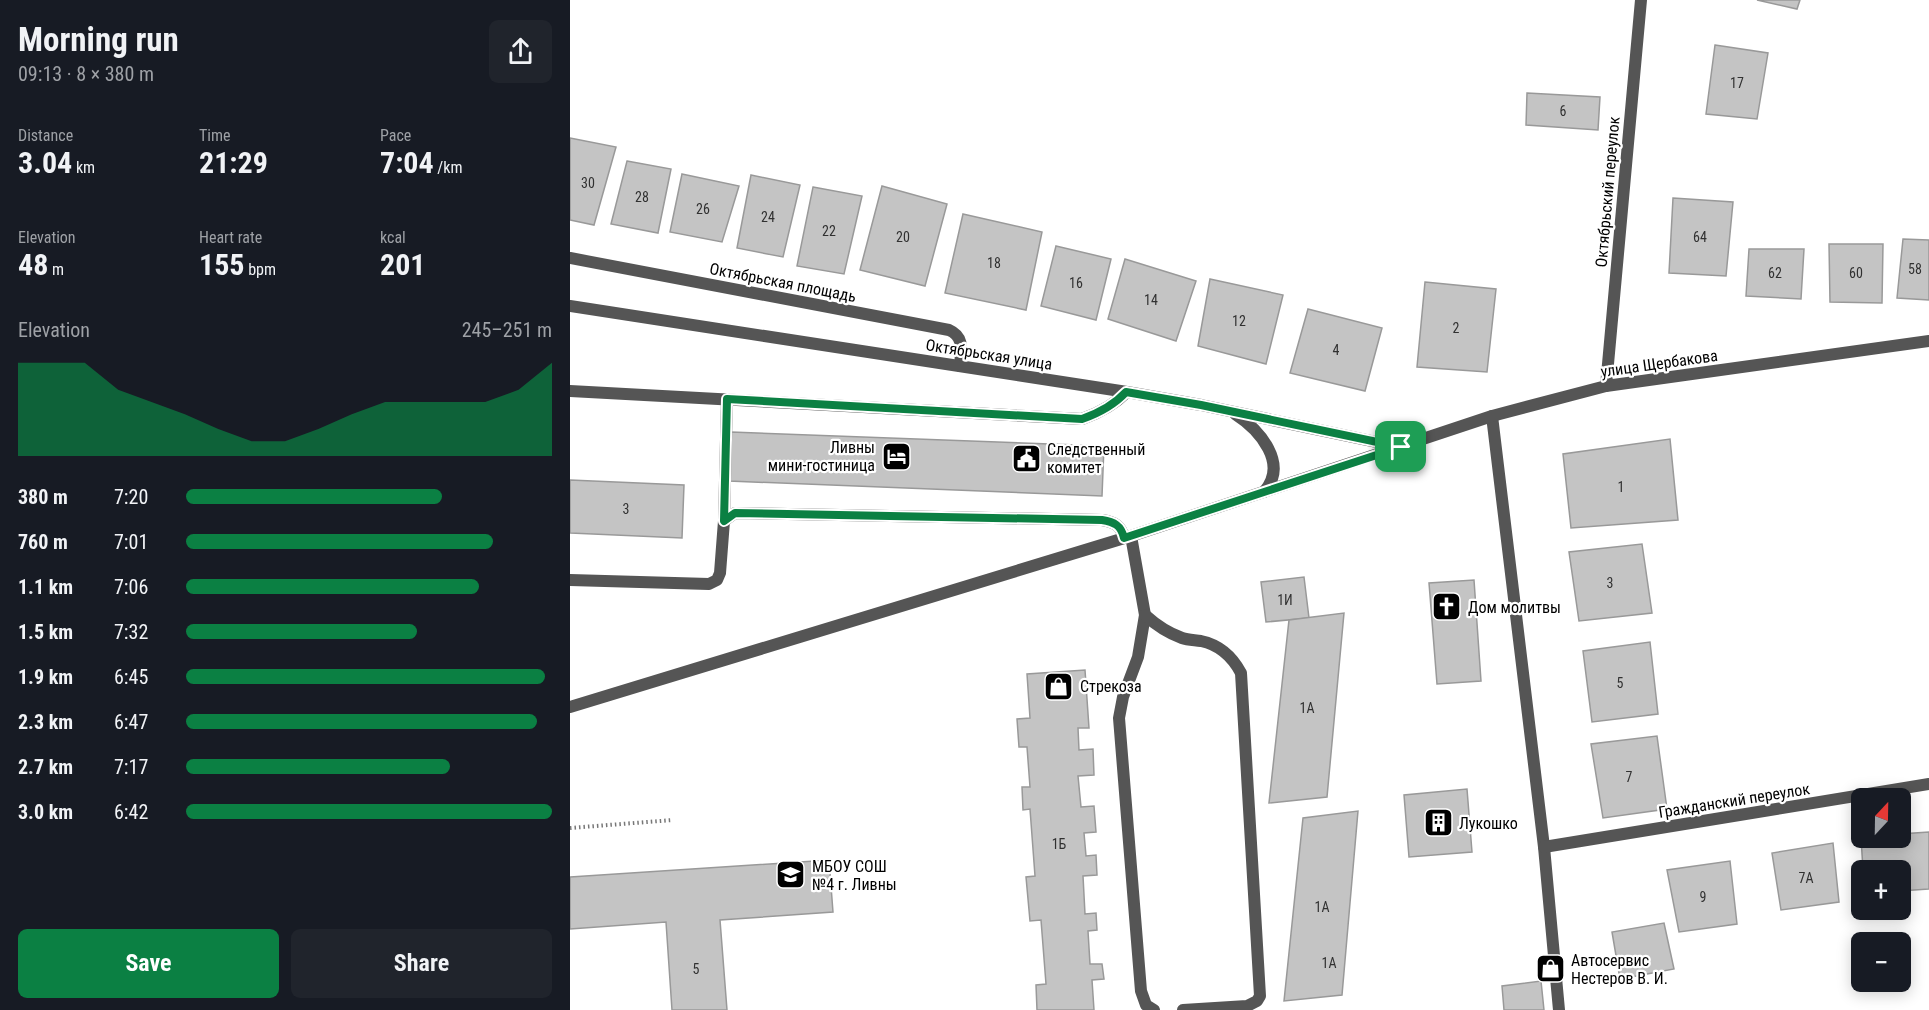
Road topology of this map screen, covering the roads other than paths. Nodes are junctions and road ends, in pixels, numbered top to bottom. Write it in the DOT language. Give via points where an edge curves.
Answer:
graph roads {
  1 [pos="1641,0"];
  2 [pos="570,258"];
  3 [pos="570,306"];
  4 [pos="1929,341"];
  5 [pos="960,366"];
  6 [pos="1606,386"];
  7 [pos="570,391"];
  8 [pos="1126,392"];
  9 [pos="727,399"];
  10 [pos="1231,411"];
  11 [pos="1492,416"];
  12 [pos="1401,447"];
  13 [pos="1264,492"];
  14 [pos="724,521"];
  15 [pos="1127,537"];
  16 [pos="570,580"];
  17 [pos="1145,615"];
  18 [pos="570,707"];
  19 [pos="1929,784"];
  20 [pos="1544,848"];
  21 [pos="1154,1010"];
  22 [pos="1183,1010"];
  23 [pos="1559,1010"];
  1 -- 6 [label="street, Октябрьский переулок"];
  2 -- 5 [label="street, Октябрьская площадь" via="949,330 961,342"];
  3 -- 5 [label="street, Октябрьская улица"];
  4 -- 6 [label="street, улица Щербакова"];
  5 -- 8 [label="street, Октябрьская улица"];
  6 -- 11 [label="street, улица Щербакова"];
  7 -- 9 [label="street"];
  8 -- 9 [label="street" via="1118,401 1082,419"];
  8 -- 10 [label="street, Октябрьская улица"];
  9 -- 14 [label="street"];
  10 -- 12 [label="street, Октябрьская улица"];
  10 -- 13 [label="street" via="1252,426 1270,453 1273,476"];
  11 -- 12 [label="street, улица Щербакова"];
  11 -- 20 [label="street"];
  12 -- 13 [label="street, улица Щербакова"];
  13 -- 15 [label="street, улица Щербакова"];
  14 -- 15 [label="street" via="735,513 1102,520 1117,524"];
  14 -- 16 [label="street" via="720,573 717,580 708,584"];
  15 -- 17 [label="street"];
  15 -- 18 [label="street, улица Щербакова"];
  17 -- 21 [label="street" via="1138,657 1119,718 1141,991 1146,1005"];
  17 -- 22 [label="street" via="1169,633 1223,650 1241,673 1260,996 1247,1006"];
  19 -- 20 [label="street, Гражданский переулок"];
  20 -- 23 [label="street"];
}
